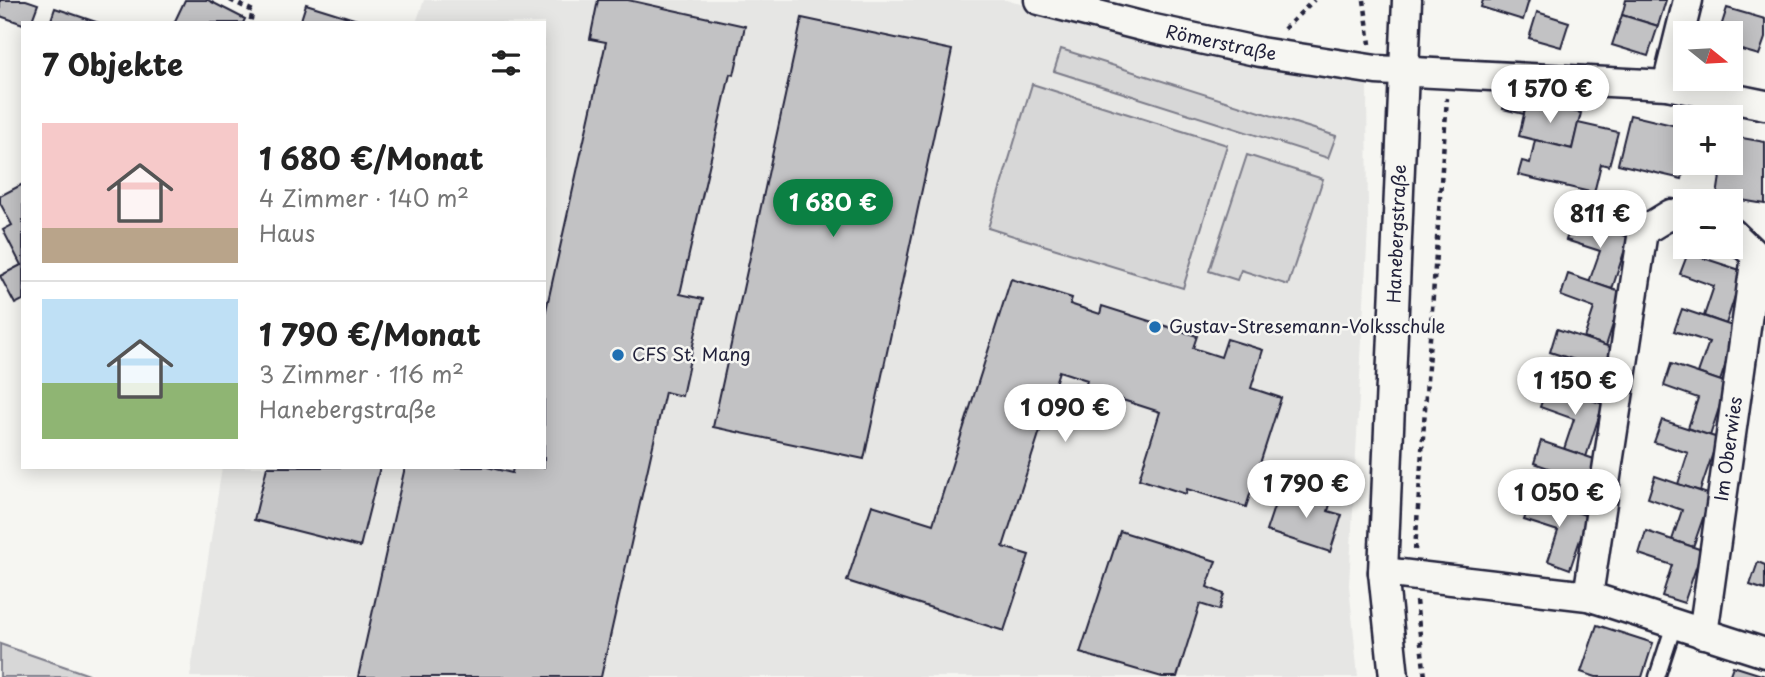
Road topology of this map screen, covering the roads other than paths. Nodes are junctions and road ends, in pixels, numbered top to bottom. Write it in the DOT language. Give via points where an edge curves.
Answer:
graph roads {
  1 [pos="1039,0"];
  2 [pos="1407,0"];
  3 [pos="1688,0"];
  4 [pos="1404,72"];
  5 [pos="1667,85"];
  6 [pos="1765,105"];
  7 [pos="1673,215"];
  8 [pos="1743,244"];
  9 [pos="1383,572"];
  10 [pos="1588,596"];
  11 [pos="1674,625"];
  12 [pos="1703,634"];
  13 [pos="1765,653"];
  14 [pos="1394,677"];
  15 [pos="1657,677"];
  1 -- 4 [label="street, Römerstraße" via="1260,52"];
  2 -- 4 [label="street, Hanebergstraße"];
  3 -- 5 [label="street"];
  4 -- 5 [label="street, Römerstraße"];
  4 -- 9 [label="street, Hanebergstraße"];
  5 -- 6 [label="street, Römerstraße"];
  7 -- 10 [label="street" via="1643,231"];
  8 -- 12 [label="street, Im Oberwies" via="1756,256"];
  9 -- 10 [label="street"];
  9 -- 14 [label="street, Hanebergstraße"];
  10 -- 11 [label="street"];
  11 -- 12 [label="street"];
  11 -- 15 [label="lane"];
  12 -- 13 [label="street"];
}
